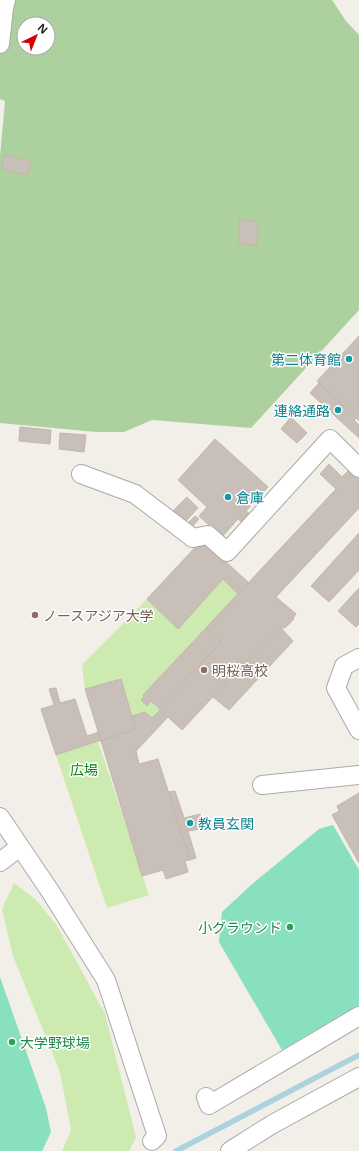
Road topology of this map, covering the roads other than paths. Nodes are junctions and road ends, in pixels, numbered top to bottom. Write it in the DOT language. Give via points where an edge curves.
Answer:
graph roads {
  1 [pos="6,0"];
  2 [pos="0,44"];
  3 [pos="359,468"];
  4 [pos="81,474"];
  5 [pos="359,658"];
  6 [pos="359,730"];
  7 [pos="359,775"];
  8 [pos="262,786"];
  9 [pos="0,817"];
  10 [pos="0,825"];
  11 [pos="17,849"];
  12 [pos="0,862"];
  13 [pos="359,1016"];
  14 [pos="359,1077"];
  15 [pos="206,1097"];
  16 [pos="153,1146"];
  17 [pos="230,1151"];
  1 -- 2 [label="street"];
  3 -- 4 [label="street" via="330,439 227,552 208,536 193,538 135,494"];
  5 -- 6 [label="street" via="344,666 336,688"];
  7 -- 8 [label="street"];
  9 -- 16 [label="street" via="106,980 158,1136"];
  10 -- 11 [label="street"];
  11 -- 12 [label="street"];
  11 -- 16 [label="street" via="80,945 101,985"];
  13 -- 15 [label="street" via="209,1105"];
  14 -- 17 [label="street" via="271,1125"];
}
